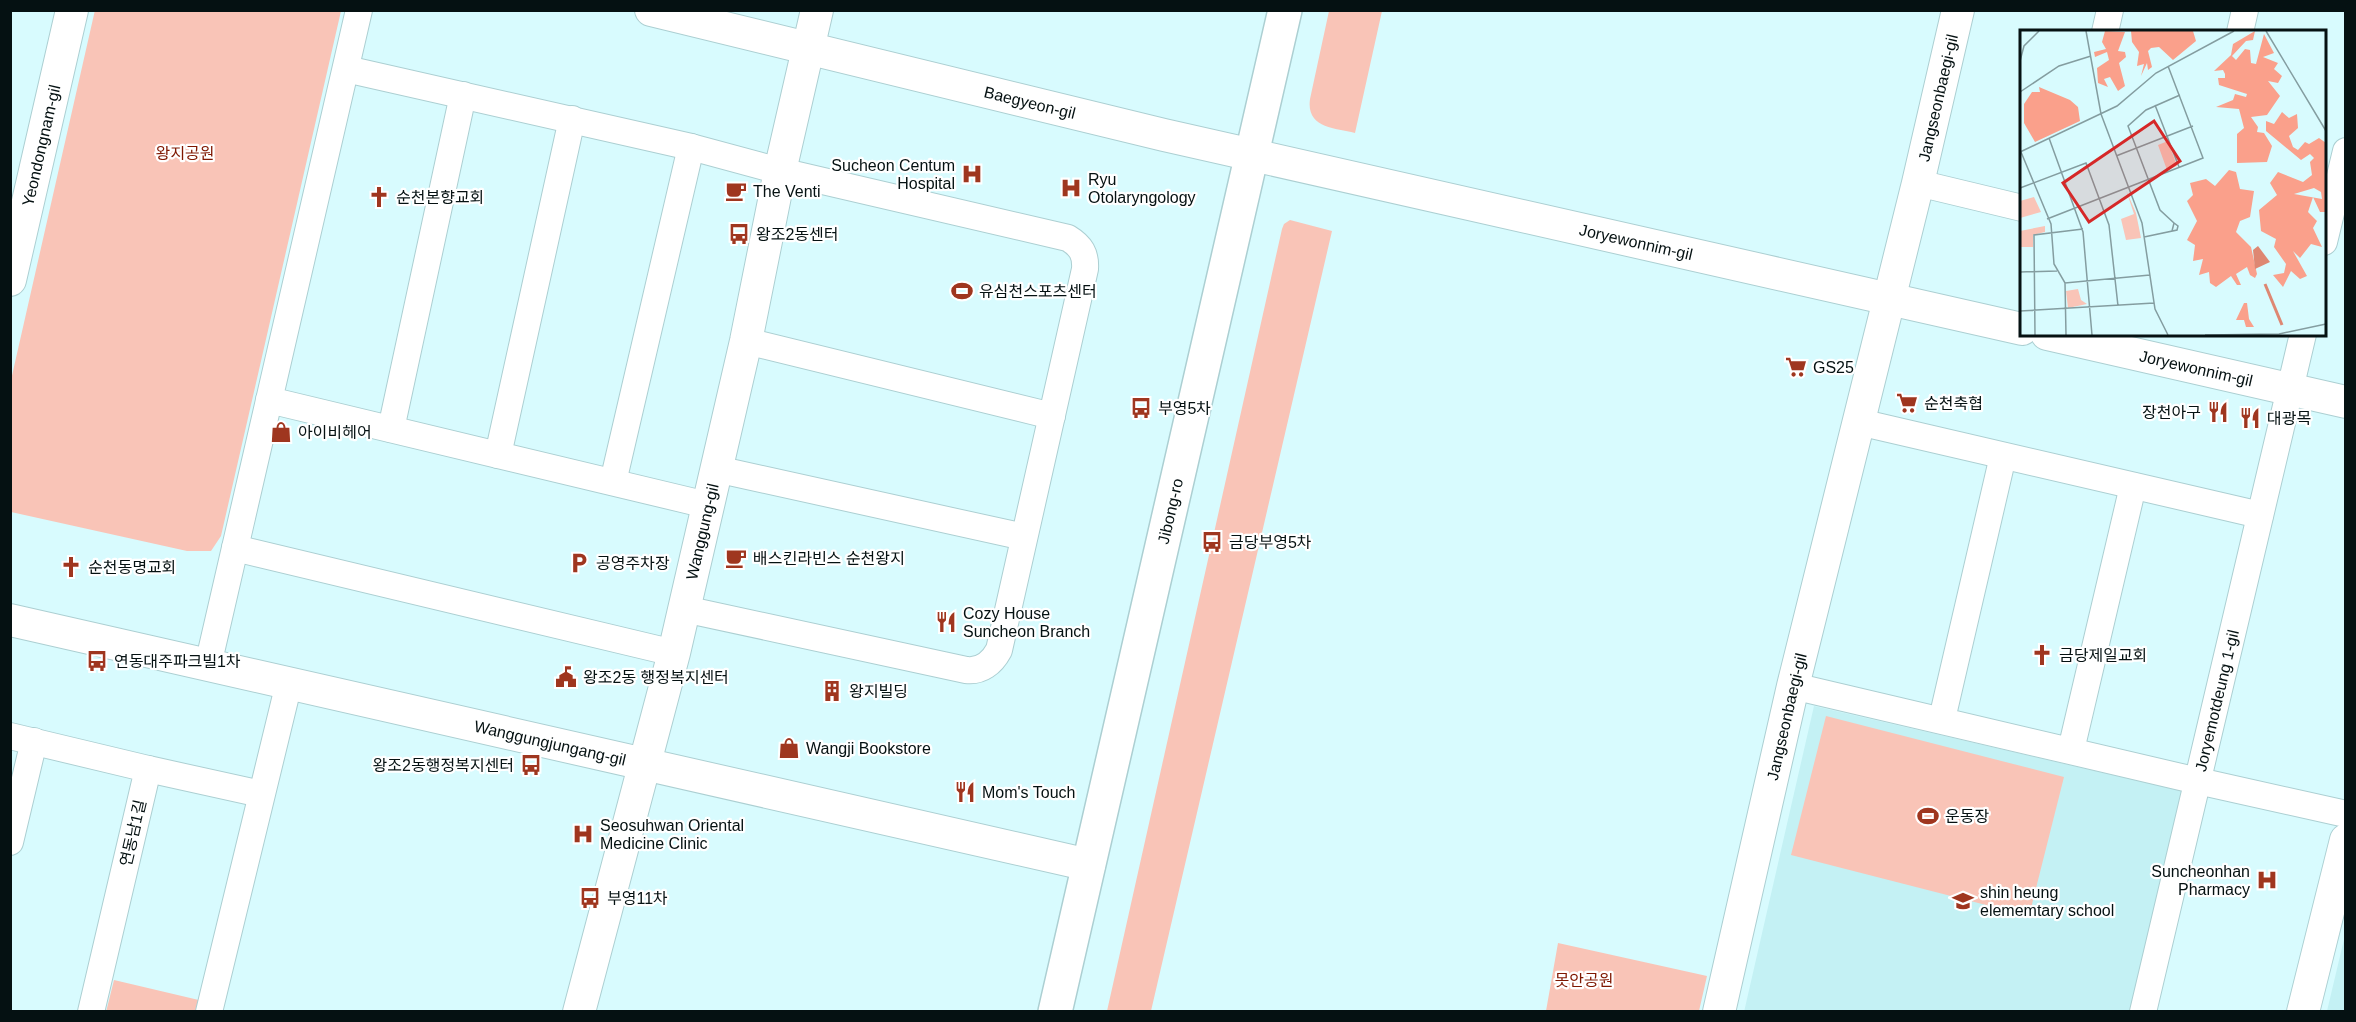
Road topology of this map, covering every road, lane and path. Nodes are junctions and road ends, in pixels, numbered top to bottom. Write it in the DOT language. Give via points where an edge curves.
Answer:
graph roads {
  1 [pos="72,10"];
  2 [pos="359,10"];
  3 [pos="651,10"];
  4 [pos="817,10"];
  5 [pos="1285,10"];
  6 [pos="1958,10"];
  7 [pos="2110,10"];
  8 [pos="2245,10"];
  9 [pos="2105,30"];
  10 [pos="2240,30"];
  11 [pos="810,47"];
  12 [pos="346,69"];
  13 [pos="463,95"];
  14 [pos="572,119"];
  15 [pos="691,147"];
  16 [pos="2346,152"];
  17 [pos="1252,155"];
  18 [pos="780,171"];
  19 [pos="1918,183"];
  20 [pos="2020,208"];
  21 [pos="2326,238"];
  22 [pos="10,280"];
  23 [pos="1889,299"];
  24 [pos="2020,329"];
  25 [pos="2056,336"];
  26 [pos="2303,336"];
  27 [pos="746,341"];
  28 [pos="2290,390"];
  29 [pos="269,400"];
  30 [pos="2346,402"];
  31 [pos="1052,416"];
  32 [pos="1859,422"];
  33 [pos="391,429"];
  34 [pos="498,455"];
  35 [pos="2003,456"];
  36 [pos="716,469"];
  37 [pos="613,482"];
  38 [pos="2133,486"];
  39 [pos="707,505"];
  40 [pos="2260,515"];
  41 [pos="1024,537"];
  42 [pos="235,548"];
  43 [pos="684,609"];
  44 [pos="10,620"];
  45 [pos="674,653"];
  46 [pos="208,664"];
  47 [pos="289,683"];
  48 [pos="1793,686"];
  49 [pos="1942,719"];
  50 [pos="22,739"];
  51 [pos="2071,750"];
  52 [pos="644,764"];
  53 [pos="148,769"];
  54 [pos="2198,782"];
  55 [pos="261,794"];
  56 [pos="2346,814"];
  57 [pos="2346,840"];
  58 [pos="10,842"];
  59 [pos="1089,865"];
  60 [pos="91,1011"];
  61 [pos="209,1011"];
  62 [pos="579,1011"];
  63 [pos="1054,1011"];
  64 [pos="1719,1011"];
  65 [pos="2143,1011"];
  66 [pos="2303,1011"];
  1 -- 22 [label="street, Yeondongnam-gil"];
  2 -- 12 [label="street"];
  3 -- 11 [label="street, Baegyeon-gil"];
  4 -- 11 [label="street"];
  5 -- 17 [label="main road, Jibong-ro"];
  6 -- 19 [label="street, Jangseonbaegi-gil"];
  7 -- 9 [label="street"];
  8 -- 10 [label="street"];
  11 -- 17 [label="street, Baegyeon-gil"];
  11 -- 18 [label="street, Wanggung-gil"];
  12 -- 13 [label="street"];
  12 -- 29 [label="street"];
  13 -- 14 [label="street"];
  13 -- 33 [label="street"];
  14 -- 15 [label="street"];
  14 -- 34 [label="street"];
  15 -- 18 [label="street"];
  15 -- 37 [label="street"];
  16 -- 21 [label="street"];
  17 -- 23 [label="street, Joryewonnim-gil"];
  17 -- 59 [label="main road, Jibong-ro"];
  18 -- 27 [label="street, Wanggung-gil"];
  18 -- 31 [label="street" via="1076,243 1084,254 1085,269"];
  19 -- 20 [label="street, Jangseonbaegi-gil"];
  19 -- 23 [label="street, Jangseonbaegi-gil"];
  23 -- 24 [label="street, Joryewonnim-gil"];
  23 -- 32 [label="street, Jangseonbaegi-gil"];
  25 -- 28 [label="street, Joryewonnim-gil"];
  26 -- 28 [label="street, Joryemotdeung 1-gil"];
  27 -- 31 [label="street"];
  27 -- 36 [label="street, Wanggung-gil"];
  28 -- 30 [label="street, Joryewonnim-gil"];
  28 -- 40 [label="street, Joryemotdeung 1-gil"];
  29 -- 33 [label="street"];
  29 -- 42 [label="street"];
  31 -- 41 [label="street"];
  32 -- 35 [label="street"];
  32 -- 48 [label="street, Jangseonbaegi-gil"];
  33 -- 34 [label="street"];
  34 -- 37 [label="street"];
  35 -- 38 [label="street"];
  35 -- 49 [label="street"];
  36 -- 39 [label="street, Wanggung-gil"];
  36 -- 41 [label="street"];
  37 -- 39 [label="street"];
  38 -- 40 [label="street"];
  38 -- 51 [label="street"];
  39 -- 43 [label="street, Wanggung-gil"];
  40 -- 54 [label="street, Joryemotdeung 1-gil"];
  41 -- 43 [label="street" via="999,650 990,663 977,670"];
  42 -- 45 [label="street"];
  42 -- 46 [label="street"];
  43 -- 45 [label="street, Wanggung-gil"];
  44 -- 46 [label="street, Wanggungjungang-gil"];
  45 -- 52 [label="street, Wanggung-gil"];
  46 -- 47 [label="street, Wanggungjungang-gil"];
  47 -- 52 [label="street, Wanggungjungang-gil"];
  47 -- 55 [label="street"];
  48 -- 49 [label="street"];
  48 -- 64 [label="street, Jangseonbaegi-gil"];
  49 -- 51 [label="street"];
  50 -- 53 [label="street"];
  50 -- 58 [label="street"];
  51 -- 54 [label="street"];
  52 -- 59 [label="street, Wanggungjungang-gil"];
  52 -- 62 [label="street, Wanggung-gil"];
  53 -- 55 [label="street"];
  53 -- 60 [label="street, 연동남1길"];
  54 -- 56 [label="street"];
  54 -- 65 [label="street, Joryemotdeung 1-gil"];
  55 -- 61 [label="street"];
  57 -- 66 [label="street"];
  59 -- 63 [label="main road, Jibong-ro"];
}
